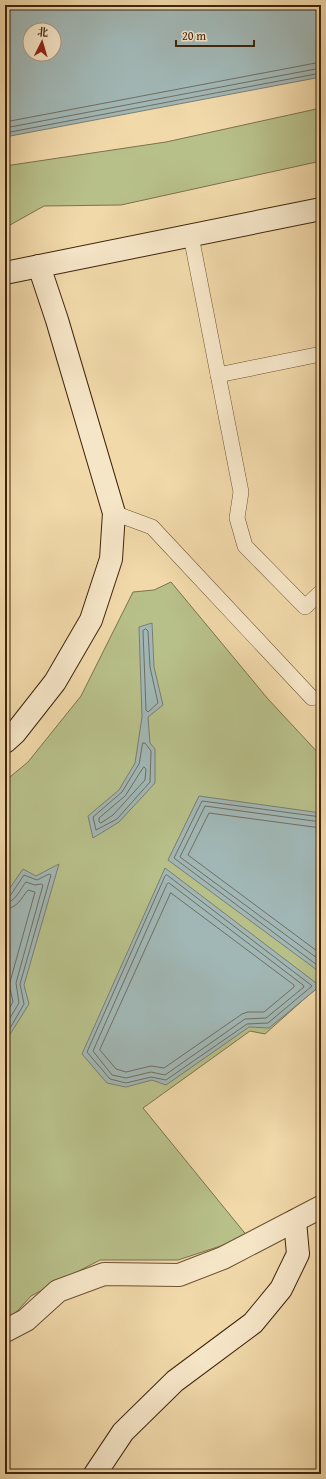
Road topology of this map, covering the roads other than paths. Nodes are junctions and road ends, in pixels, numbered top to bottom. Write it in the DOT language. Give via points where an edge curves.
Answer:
graph roads {
  1 [pos="321,209"];
  2 [pos="191,236"];
  3 [pos="39,266"];
  4 [pos="5,274"];
  5 [pos="321,354"];
  6 [pos="218,376"];
  7 [pos="114,513"];
  8 [pos="321,592"];
  9 [pos="312,698"];
  10 [pos="5,742"];
  11 [pos="321,1207"];
  12 [pos="295,1221"];
  13 [pos="5,1331"];
  14 [pos="95,1474"];
  1 -- 2 [label="street"];
  2 -- 3 [label="street"];
  2 -- 6 [label="lane"];
  3 -- 4 [label="street"];
  3 -- 7 [label="street"];
  5 -- 6 [label="lane"];
  6 -- 8 [label="lane" via="241,492 237,518 245,546 305,607"];
  7 -- 9 [label="lane" via="152,527"];
  7 -- 10 [label="street" via="111,559 91,620 55,682"];
  11 -- 12 [label="street"];
  12 -- 13 [label="street" via="223,1258 179,1275 104,1274 58,1291 26,1320"];
  12 -- 14 [label="street" via="298,1254 281,1289 253,1323 175,1381 138,1417 123,1432"];
}
